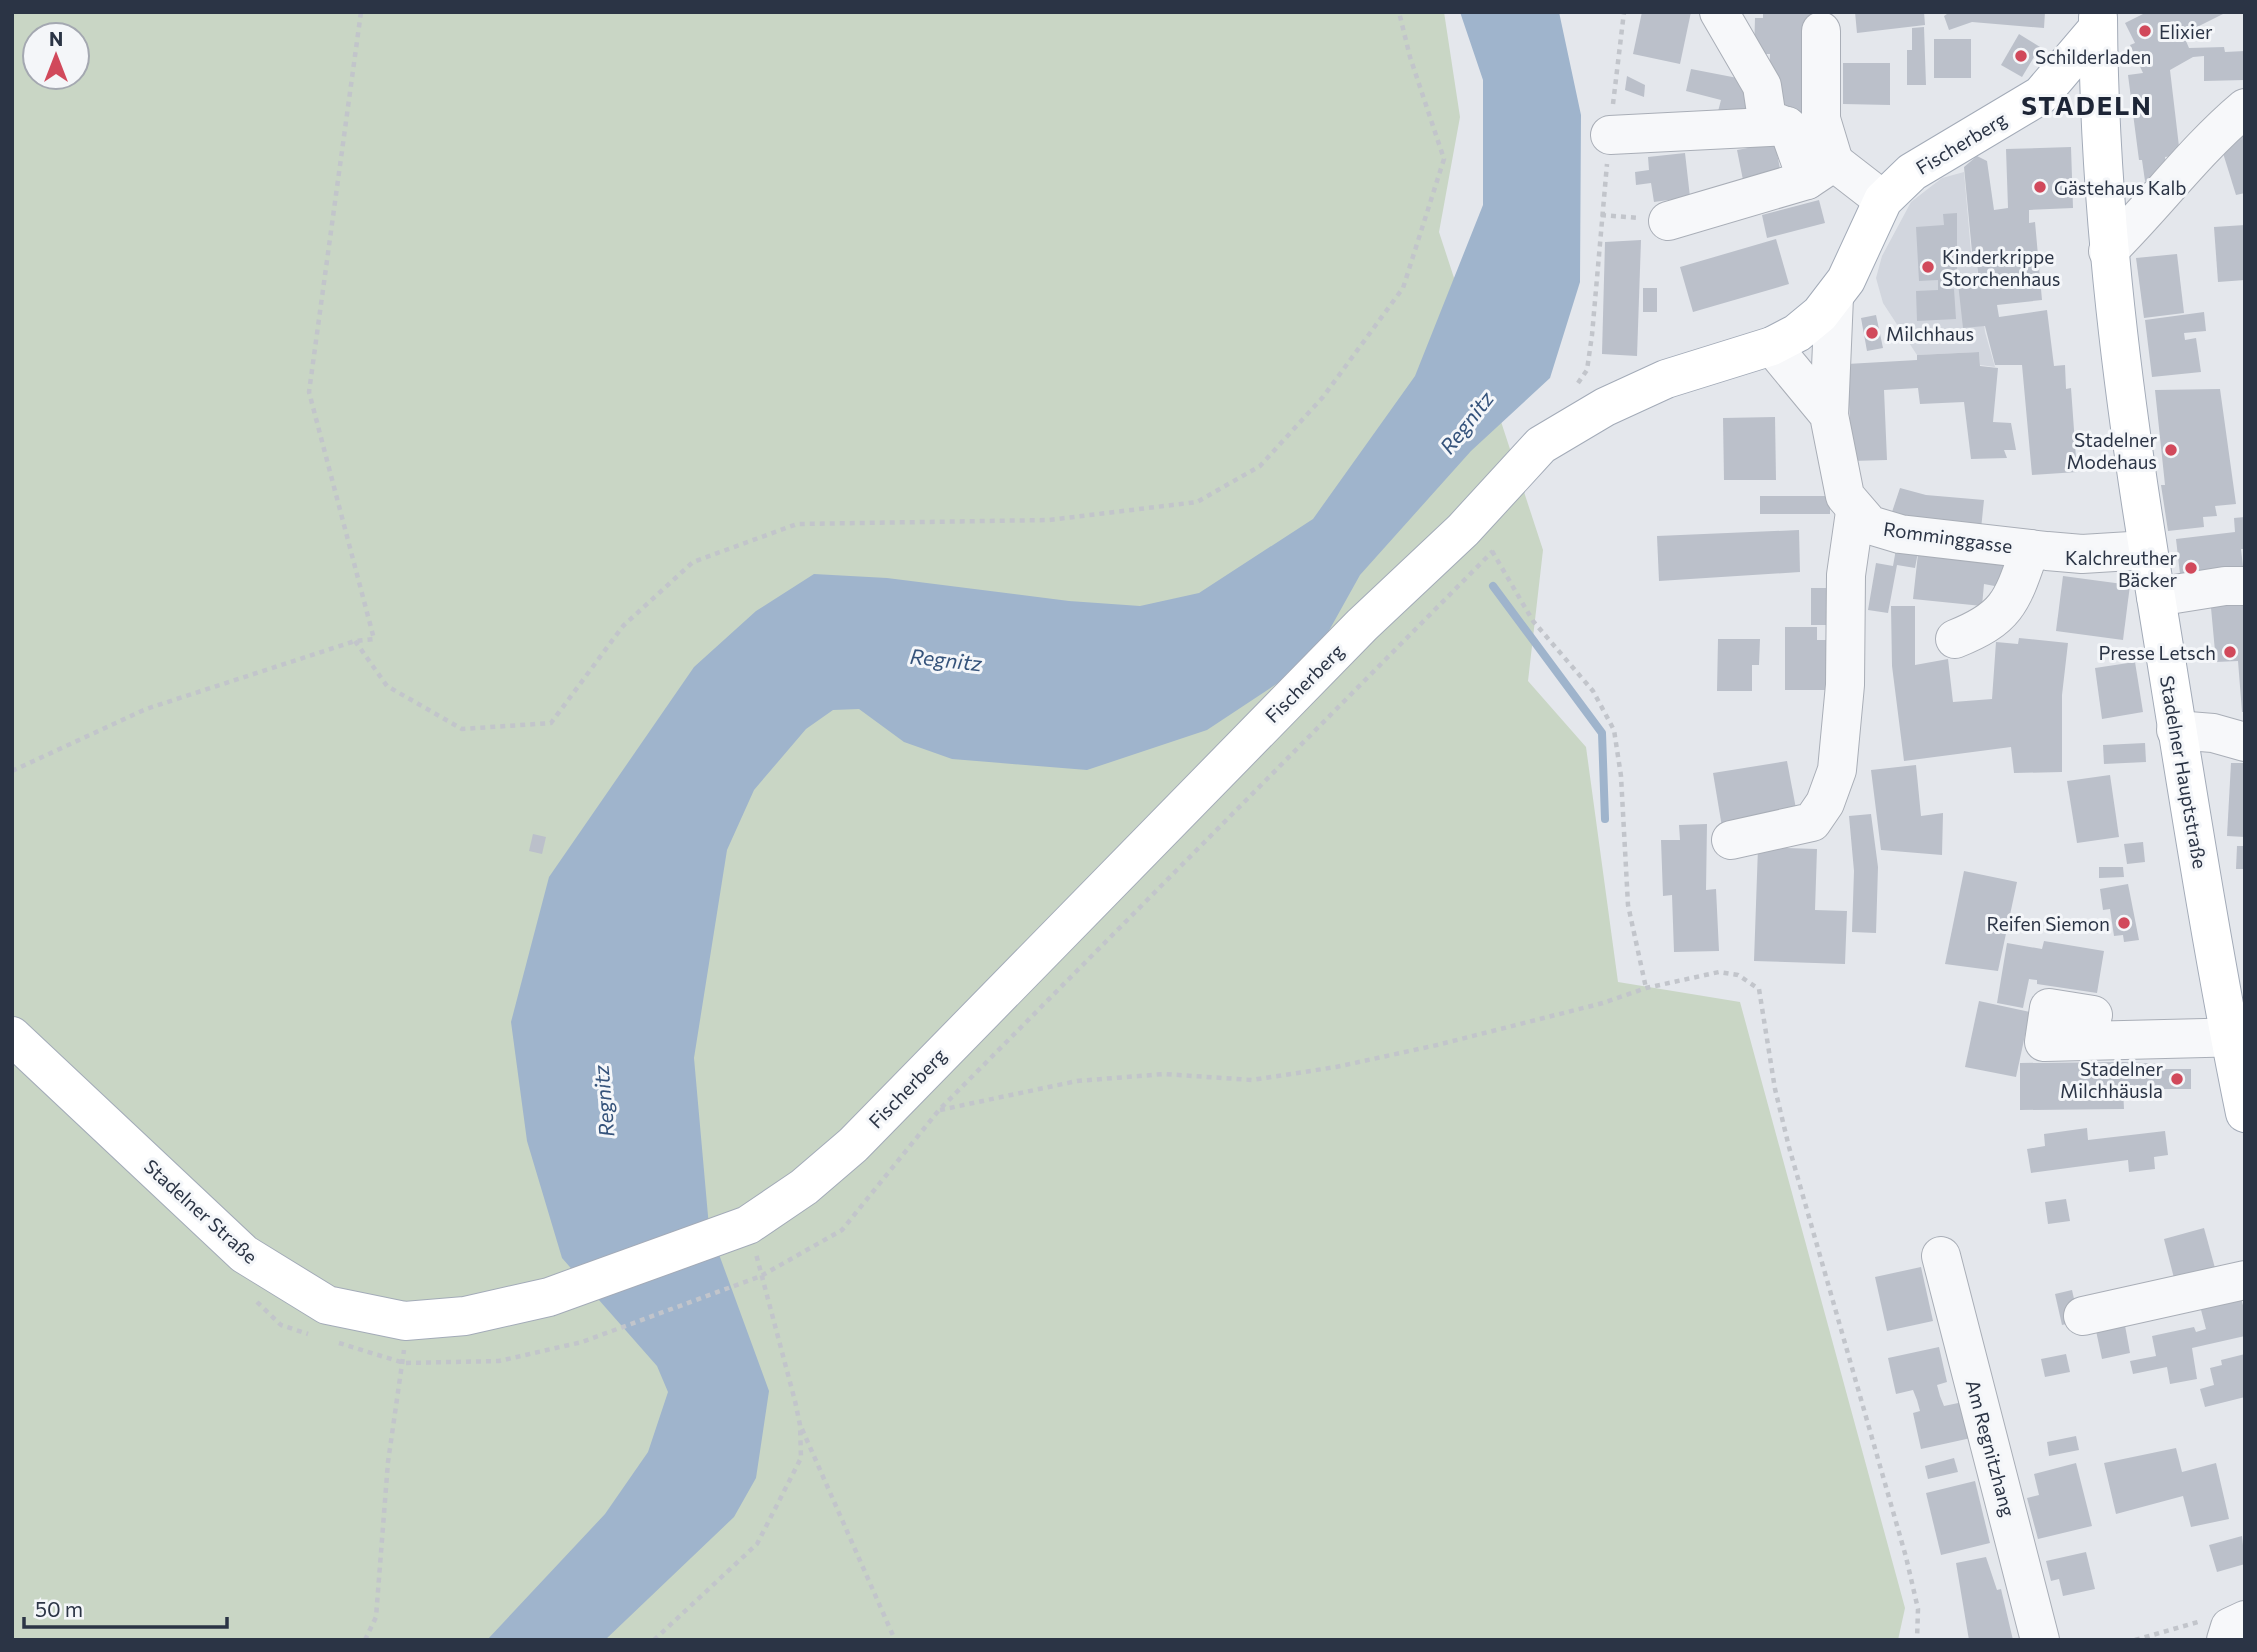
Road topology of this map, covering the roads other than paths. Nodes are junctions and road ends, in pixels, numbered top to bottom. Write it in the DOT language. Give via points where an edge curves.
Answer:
graph roads {
  1 [pos="1719,12"];
  2 [pos="2103,18"];
  3 [pos="1821,31"];
  4 [pos="2245,108"];
  5 [pos="1787,126"];
  6 [pos="1610,135"];
  7 [pos="1821,171"];
  8 [pos="1882,200"];
  9 [pos="1650,219"];
  10 [pos="2108,251"];
  11 [pos="1834,297"];
  12 [pos="1772,346"];
  13 [pos="1829,415"];
  14 [pos="1856,512"];
  15 [pos="2030,549"];
  16 [pos="2147,550"];
  17 [pos="2245,586"];
  18 [pos="2155,597"];
  19 [pos="1955,639"];
  20 [pos="2176,730"];
  21 [pos="2245,742"];
  22 [pos="1731,840"];
  23 [pos="2093,1015"];
  24 [pos="12,1037"];
  25 [pos="2238,1038"];
  26 [pos="2245,1113"];
  27 [pos="1941,1256"];
  28 [pos="2245,1280"];
  29 [pos="549,1297"];
  30 [pos="2083,1315"];
  31 [pos="2040,1640"];
  1 -- 5 [label="street" via="1762,86 1767,119"];
  2 -- 8 [label="main road, Fischerberg" via="2041,95 1912,172"];
  2 -- 10 [label="main road, Stadelner Hauptstraße"];
  3 -- 7 [label="street"];
  4 -- 10 [label="street" via="2195,155"];
  5 -- 6 [label="street"];
  5 -- 7 [label="street"];
  7 -- 8 [label="street"];
  7 -- 9 [label="street"];
  8 -- 11 [label="main road, Fischerberg"];
  10 -- 16 [label="main road, Stadelner Hauptstraße"];
  11 -- 12 [label="main road, Fischerberg" via="1797,333"];
  11 -- 13 [label="street"];
  12 -- 13 [label="street"];
  12 -- 29 [label="main road, Fischerberg" via="1666,379 1605,407 1541,445 1463,530 1352,634 853,1144 804,1187 748,1225"];
  13 -- 14 [label="street" via="1844,496"];
  14 -- 15 [label="street, Romminggasse" via="1870,526 1900,534"];
  14 -- 22 [label="street" via="1846,575 1845,685 1838,770 1812,822"];
  15 -- 16 [label="street, Romminggasse" via="2082,554"];
  15 -- 19 [label="street" via="2012,600 1985,627"];
  16 -- 18 [label="main road, Stadelner Hauptstraße"];
  17 -- 18 [label="street"];
  18 -- 20 [label="main road, Stadelner Hauptstraße"];
  20 -- 21 [label="street"];
  20 -- 25 [label="main road, Stadelner Hauptstraße"];
  23 -- 25 [label="street" via="2049,1007 2044,1042"];
  24 -- 29 [label="main road, Stadelner Straße" via="244,1254 327,1305 405,1321 465,1315"];
  25 -- 26 [label="main road, Stadelner Hauptstraße"];
  27 -- 31 [label="street, Am Regnitzhang"];
  28 -- 30 [label="street"];
}
